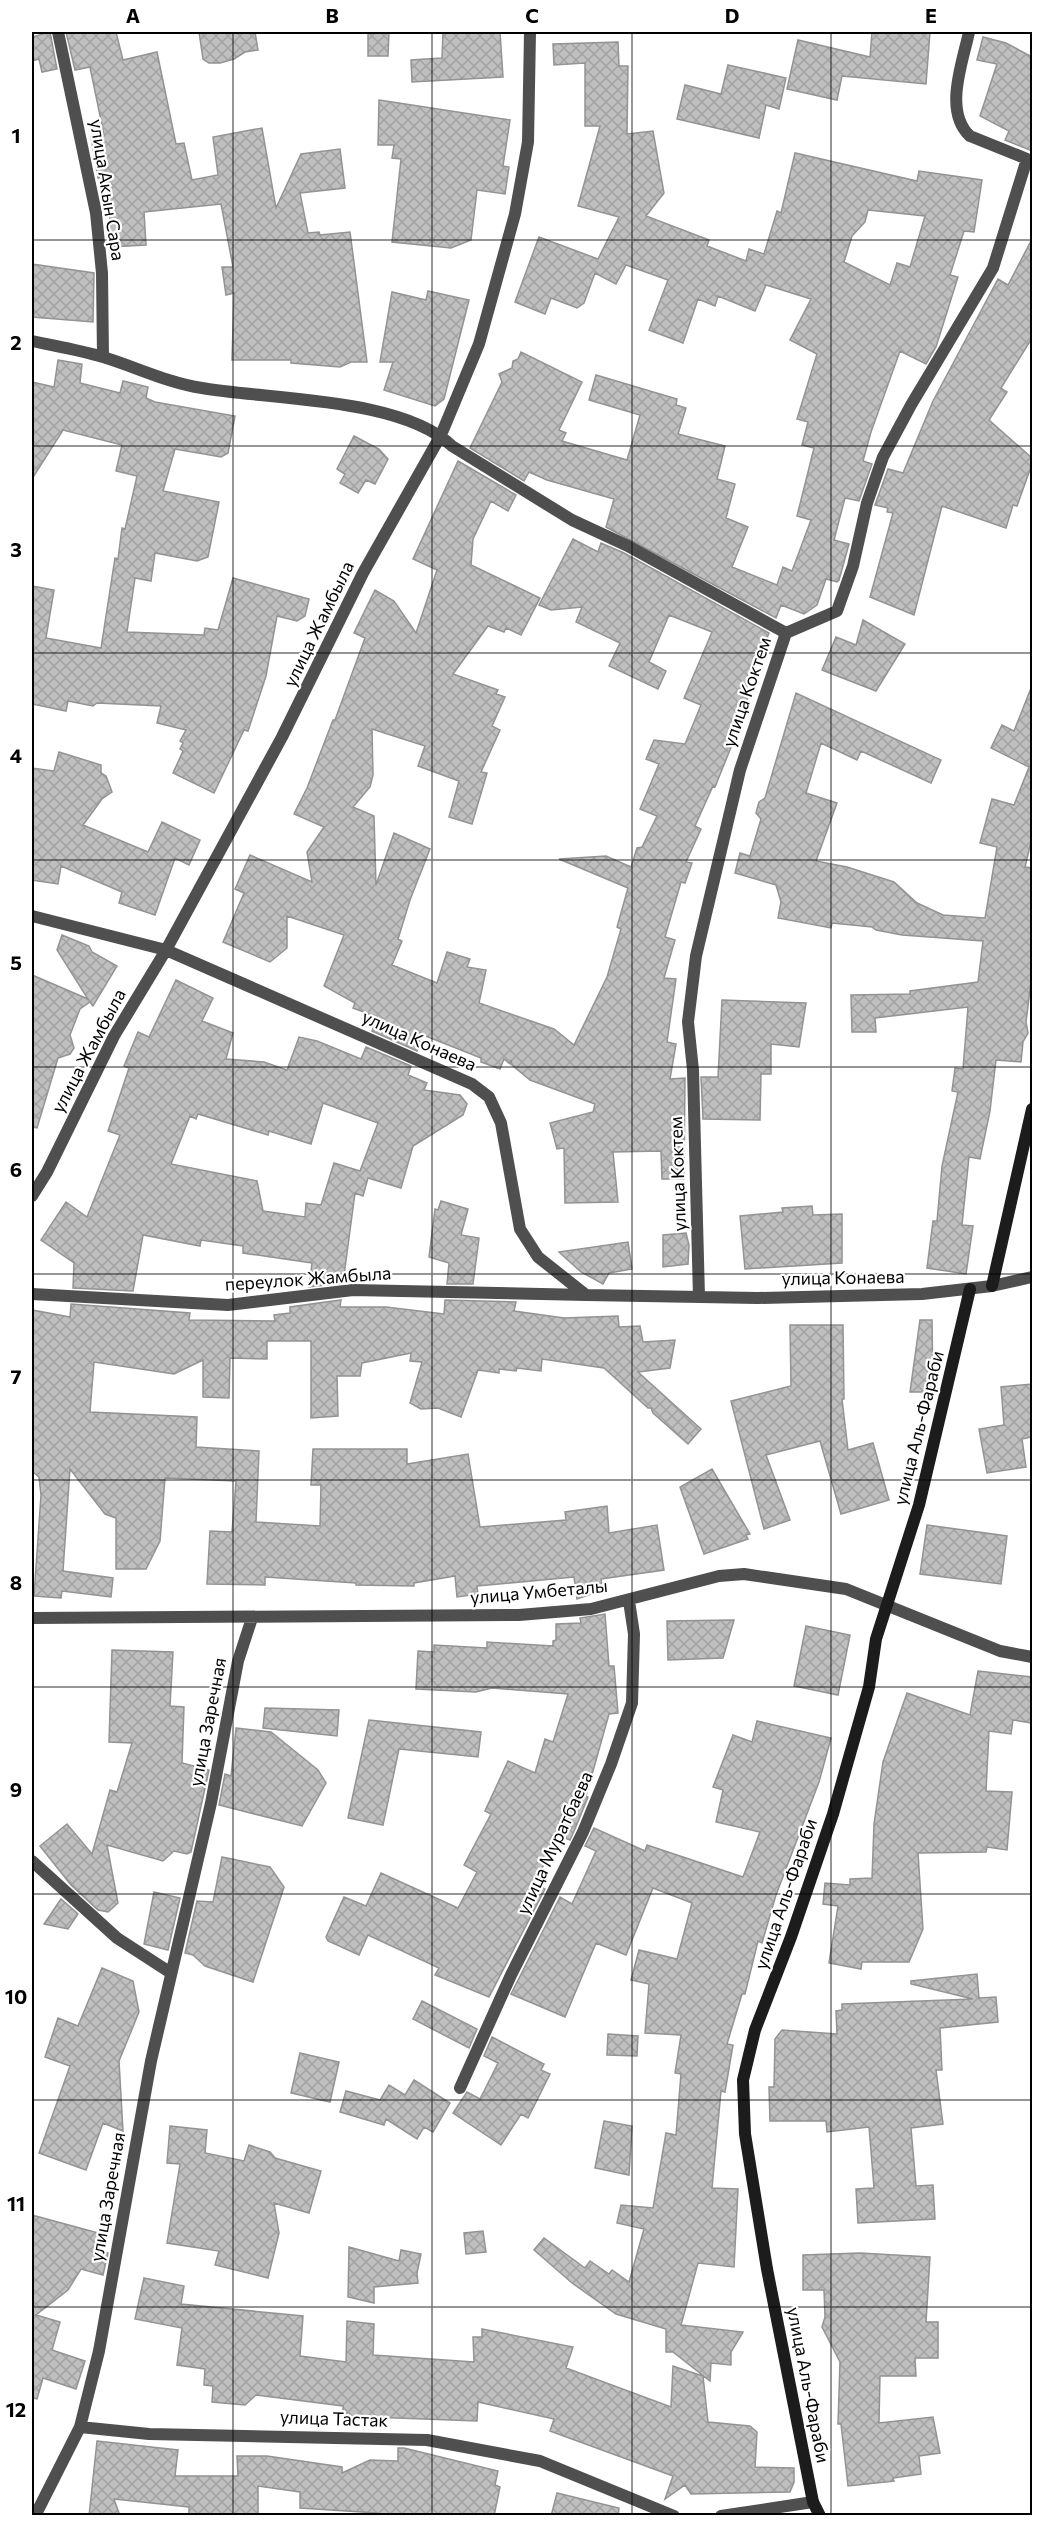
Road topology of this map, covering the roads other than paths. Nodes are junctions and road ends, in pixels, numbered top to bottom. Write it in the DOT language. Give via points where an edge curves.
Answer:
graph roads {
  1 [pos="58,32"];
  2 [pos="530,32"];
  3 [pos="969,32"];
  4 [pos="32,341"];
  5 [pos="103,357"];
  6 [pos="441,435"];
  7 [pos="786,633"];
  8 [pos="32,916"];
  9 [pos="166,950"];
  10 [pos="1032,1108"];
  11 [pos="32,1196"];
  12 [pos="1032,1277"];
  13 [pos="992,1286"];
  14 [pos="970,1289"];
  15 [pos="32,1294"];
  16 [pos="586,1295"];
  17 [pos="699,1297"];
  18 [pos="629,1601"];
  19 [pos="888,1604"];
  20 [pos="32,1618"];
  21 [pos="252,1618"];
  22 [pos="1032,1657"];
  23 [pos="32,1861"];
  24 [pos="171,1973"];
  25 [pos="460,2088"];
  26 [pos="80,2427"];
  27 [pos="813,2502"];
  28 [pos="35,2516"];
  29 [pos="674,2516"];
  30 [pos="721,2516"];
  31 [pos="820,2516"];
  1 -- 5 [label="street, улица Акын Сара" via="96,213 102,273"];
  2 -- 6 [label="street, улица Жамбыла" via="528,142 515,214 479,344"];
  3 -- 7 [label="street, улица Коктем" via="955,103 963,129 970,136 1027,159 1009,225 993,268 883,457 837,611"];
  4 -- 5 [label="street"];
  5 -- 6 [label="street" via="200,388 348,406 418,423"];
  6 -- 7 [label="street" via="452,446 572,520 628,546"];
  6 -- 9 [label="street, улица Жамбыла" via="363,573 282,737"];
  7 -- 17 [label="street, улица Коктем" via="740,770 696,956 688,1022 693,1070"];
  8 -- 9 [label="street, улица Конаева"];
  9 -- 11 [label="street, улица Жамбыла" via="114,1036"];
  9 -- 16 [label="street, улица Конаева" via="424,1062 472,1084 489,1097 501,1123 520,1229 538,1257"];
  10 -- 13 [label="street"];
  12 -- 13 [label="street, улица Конаева"];
  13 -- 14 [label="street, улица Конаева"];
  14 -- 17 [label="street, улица Конаева" via="922,1294"];
  14 -- 19 [label="street, улица Аль-Фараби" via="919,1505"];
  15 -- 16 [label="street, переулок Жамбыла" via="228,1305 353,1290"];
  16 -- 17 [label="street, улица Конаева"];
  18 -- 19 [label="street, улица Умбеталы" via="719,1575 744,1574 846,1588"];
  18 -- 21 [label="street, улица Умбеталы" via="591,1609 519,1615"];
  18 -- 25 [label="street, улица Муратбаева" via="634,1634 632,1703 611,1764 583,1833 511,1975"];
  19 -- 22 [label="street, улица Умбеталы" via="1000,1651"];
  19 -- 27 [label="street, улица Аль-Фараби" via="833,1814 755,2030 743,2080 745,2134 767,2270"];
  20 -- 21 [label="street, улица Умбеталы"];
  21 -- 24 [label="street, улица Заречная" via="238,1661 211,1803"];
  23 -- 24 [label="street" via="117,1938"];
  24 -- 26 [label="street, улица Заречная" via="151,2061 99,2351"];
  26 -- 28 [label="street"];
  26 -- 29 [label="street, улица Тастак" via="149,2434 416,2440 465,2446 540,2461"];
  27 -- 30 [label="street"];
  27 -- 31 [label="street, улица Аль-Фараби"];
}
